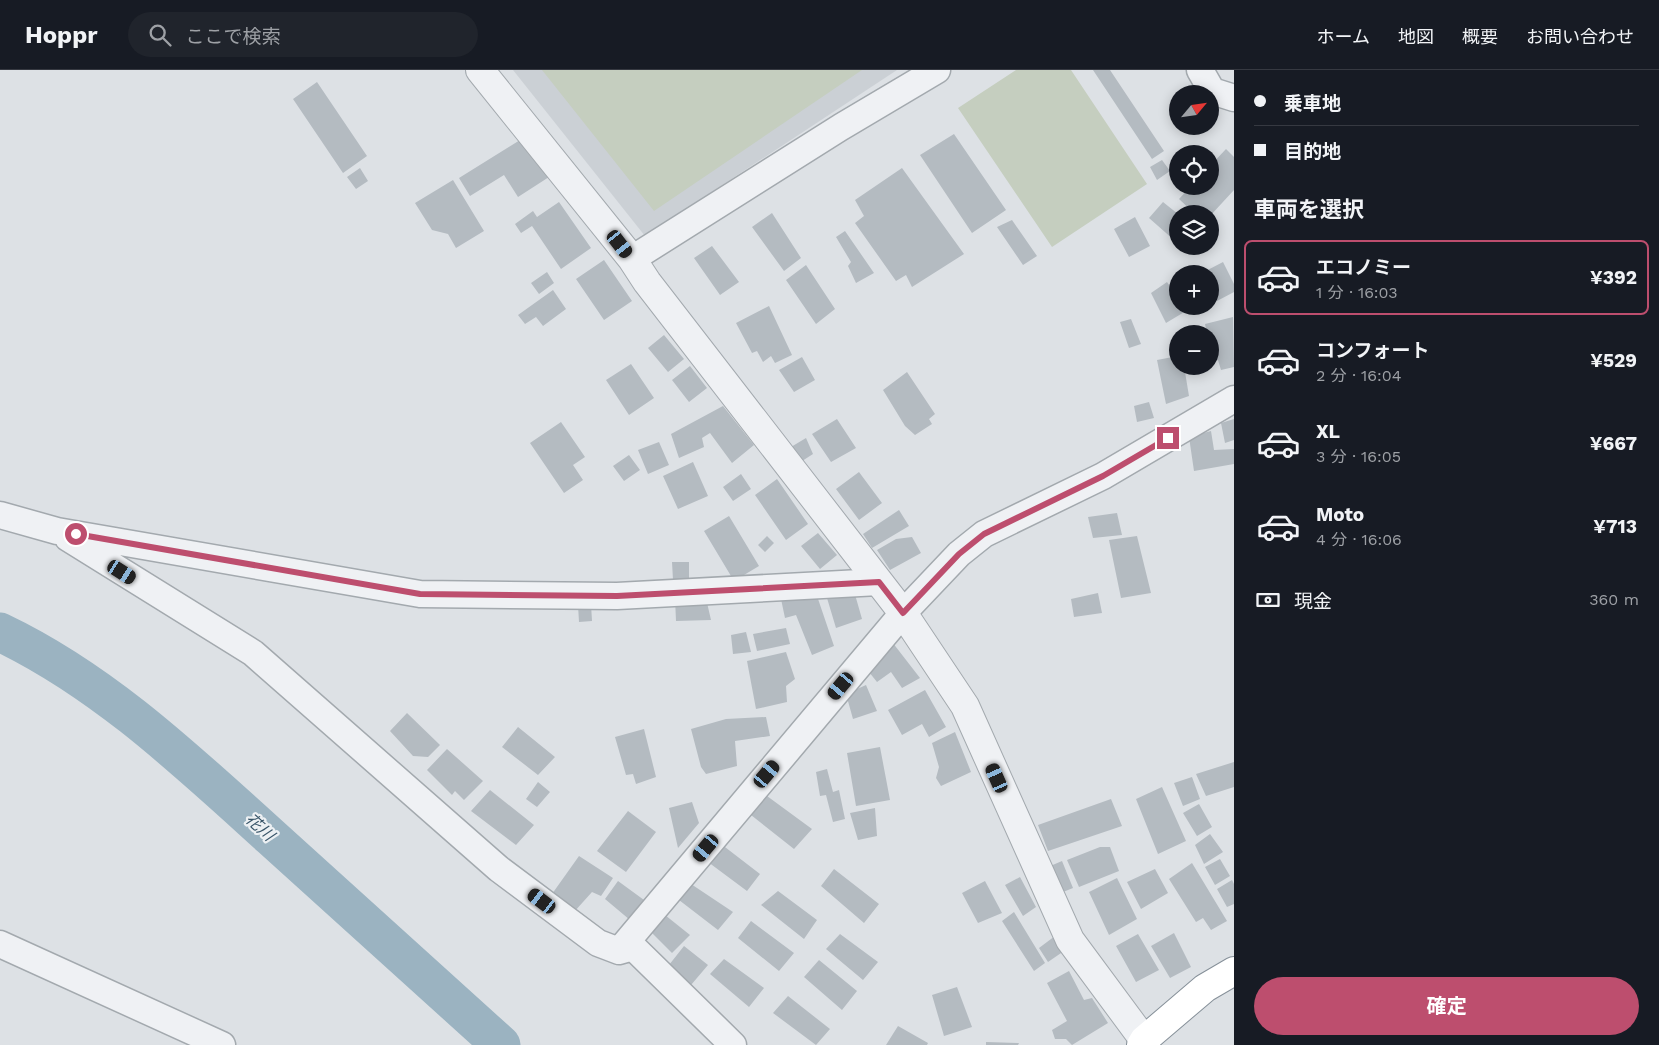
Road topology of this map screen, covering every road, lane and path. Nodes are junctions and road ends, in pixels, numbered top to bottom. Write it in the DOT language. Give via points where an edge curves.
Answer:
graph roads {
  1 [pos="480,70"];
  2 [pos="938,70"];
  3 [pos="1200,70"];
  4 [pos="1234,98"];
  5 [pos="632,259"];
  6 [pos="1234,399"];
  7 [pos="0,515"];
  8 [pos="56,531"];
  9 [pos="879,582"];
  10 [pos="903,613"];
  11 [pos="0,944"];
  12 [pos="620,950"];
  13 [pos="1234,971"];
  14 [pos="1143,1043"];
  15 [pos="222,1045"];
  16 [pos="733,1045"];
  1 -- 5 [label="street"];
  2 -- 5 [label="street"];
  3 -- 4 [label="street" via="1212,91"];
  5 -- 9 [label="street"];
  6 -- 10 [label="street" via="1103,476 984,534 959,554"];
  7 -- 8 [label="street"];
  8 -- 9 [label="street" via="420,594 617,596"];
  8 -- 12 [label="street" via="253,653 499,869 598,943"];
  9 -- 10 [label="street"];
  10 -- 12 [label="street"];
  10 -- 14 [label="street" via="965,706 1070,940"];
  11 -- 15 [label="street"];
  12 -- 16 [label="street" via="633,947"];
  13 -- 14 [label="highway" via="1205,988"];
}
